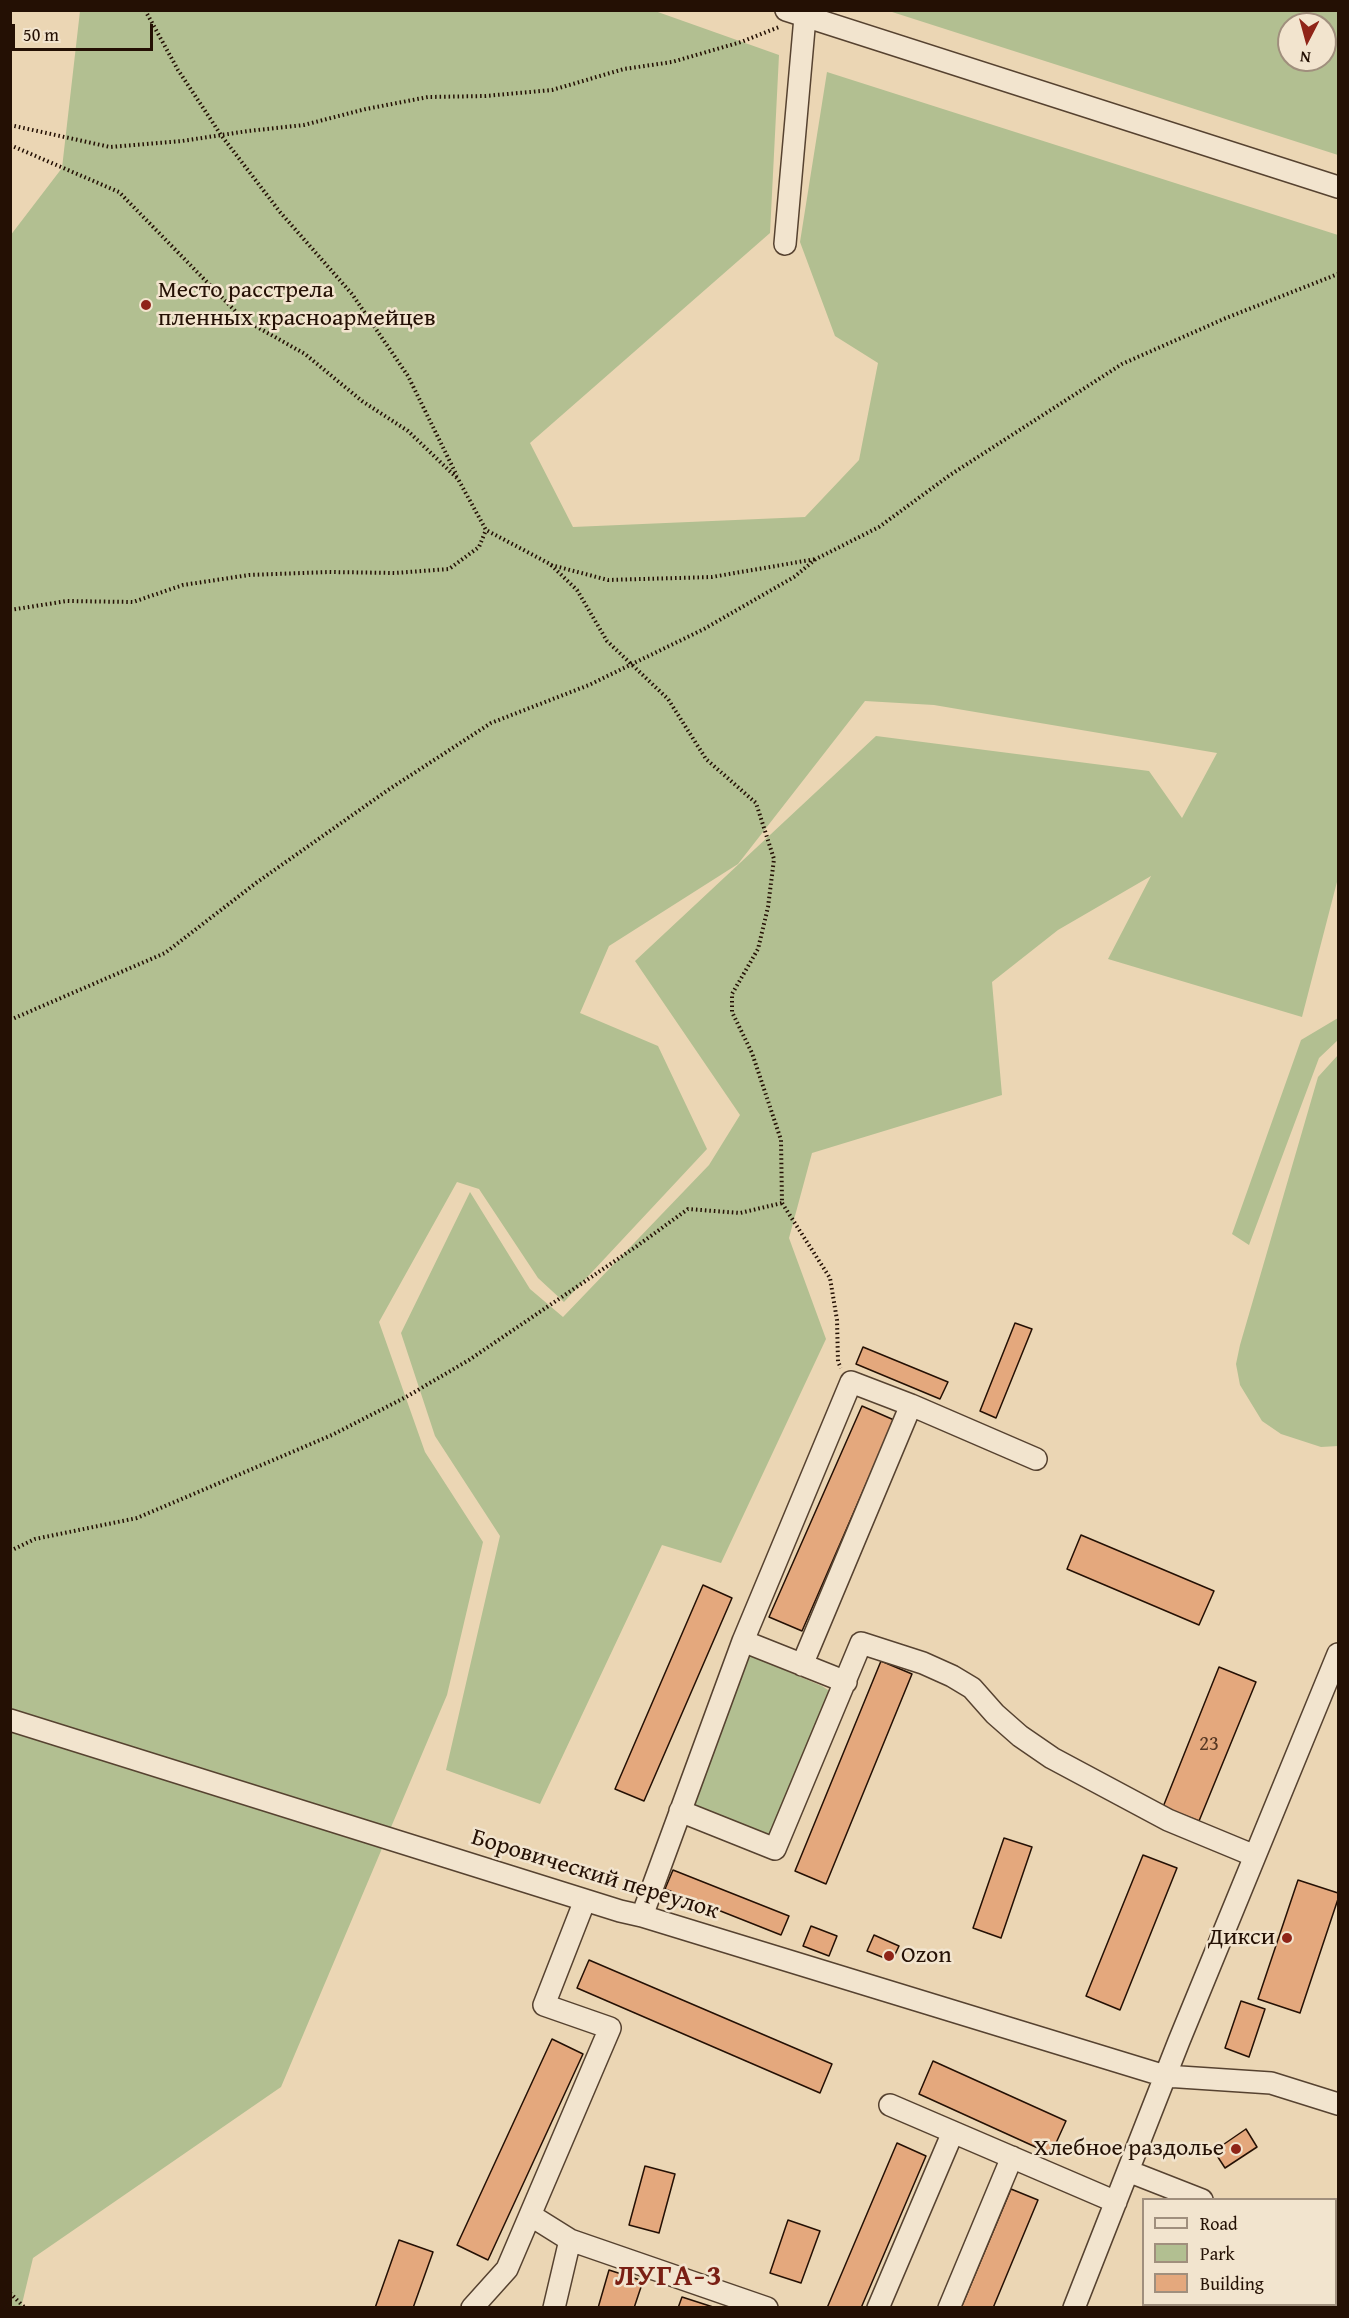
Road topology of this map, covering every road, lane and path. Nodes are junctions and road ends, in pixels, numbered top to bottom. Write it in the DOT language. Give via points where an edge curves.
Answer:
graph roads {
  1 [pos="145,10"];
  2 [pos="796,14"];
  3 [pos="10,125"];
  4 [pos="221,135"];
  5 [pos="10,144"];
  6 [pos="1338,187"];
  7 [pos="785,244"];
  8 [pos="1338,274"];
  9 [pos="458,479"];
  10 [pos="486,530"];
  11 [pos="816,558"];
  12 [pos="550,564"];
  13 [pos="10,610"];
  14 [pos="632,664"];
  15 [pos="10,1020"];
  16 [pos="782,1203"];
  17 [pos="851,1382"];
  18 [pos="911,1406"];
  19 [pos="1036,1459"];
  20 [pos="10,1551"];
  21 [pos="743,1641"];
  22 [pos="1338,1654"];
  23 [pos="802,1665"];
  24 [pos="846,1682"];
  25 [pos="10,1720"];
  26 [pos="680,1811"];
  27 [pos="1255,1856"];
  28 [pos="585,1900"];
  29 [pos="642,1916"];
  30 [pos="1165,2076"];
  31 [pos="1338,2104"];
  32 [pos="890,2105"];
  33 [pos="953,2132"];
  34 [pos="1012,2157"];
  35 [pos="1128,2171"];
  36 [pos="1199,2198"];
  37 [pos="1116,2202"];
  38 [pos="530,2215"];
  39 [pos="570,2240"];
  40 [pos="10,2293"];
  41 [pos="25,2307"];
  42 [pos="472,2307"];
  43 [pos="554,2307"];
  44 [pos="767,2307"];
  45 [pos="878,2307"];
  46 [pos="949,2307"];
  47 [pos="1074,2307"];
  1 -- 4 [label="path"];
  2 -- 4 [label="path" via="741,42 552,90 428,97 304,125"];
  2 -- 6 [label="street"];
  2 -- 7 [label="street"];
  3 -- 4 [label="path" via="110,147"];
  4 -- 9 [label="path" via="280,212 352,294 408,376"];
  5 -- 9 [label="path" via="119,192 243,319 305,354 362,401 408,431"];
  8 -- 11 [label="path" via="1122,364 950,475 879,526"];
  9 -- 10 [label="path"];
  10 -- 12 [label="path"];
  10 -- 13 [label="path" via="479,547 449,568 396,573 249,575 183,585 133,602 67,601"];
  11 -- 12 [label="path" via="712,577 608,580"];
  11 -- 14 [label="path" via="794,577 704,629"];
  12 -- 14 [label="path" via="577,590 607,641"];
  14 -- 15 [label="path" via="589,686 491,723 256,883 165,953"];
  14 -- 16 [label="path" via="668,699 706,759 756,803 774,859 758,949 732,994 732,1012 752,1053 781,1140"];
  16 -- 17 [label="path" via="831,1278 838,1362"];
  16 -- 20 [label="path" via="740,1213 688,1209 469,1360 332,1435 137,1518 35,1539"];
  17 -- 18 [label="street"];
  17 -- 21 [label="street"];
  18 -- 19 [label="street"];
  18 -- 23 [label="street"];
  21 -- 23 [label="street"];
  21 -- 26 [label="street"];
  22 -- 27 [label="street"];
  23 -- 24 [label="street"];
  24 -- 26 [label="street" via="775,1849"];
  24 -- 27 [label="street" via="861,1643 923,1663 972,1688 1020,1737 1052,1758 1168,1820"];
  25 -- 28 [label="street, Боровический переулок"];
  26 -- 29 [label="street"];
  27 -- 30 [label="street"];
  28 -- 29 [label="street, Боровический переулок"];
  28 -- 38 [label="street" via="544,2005 610,2028"];
  29 -- 30 [label="street, Боровический переулок"];
  30 -- 31 [label="street, Боровический переулок" via="1271,2083"];
  30 -- 35 [label="street"];
  32 -- 33 [label="street"];
  33 -- 34 [label="street"];
  33 -- 45 [label="street"];
  34 -- 37 [label="street"];
  34 -- 46 [label="street"];
  35 -- 36 [label="street"];
  35 -- 37 [label="street"];
  37 -- 47 [label="street"];
  38 -- 39 [label="street"];
  38 -- 42 [label="street" via="507,2270"];
  39 -- 43 [label="street"];
  39 -- 44 [label="street"];
  40 -- 41 [label="path"];
}
